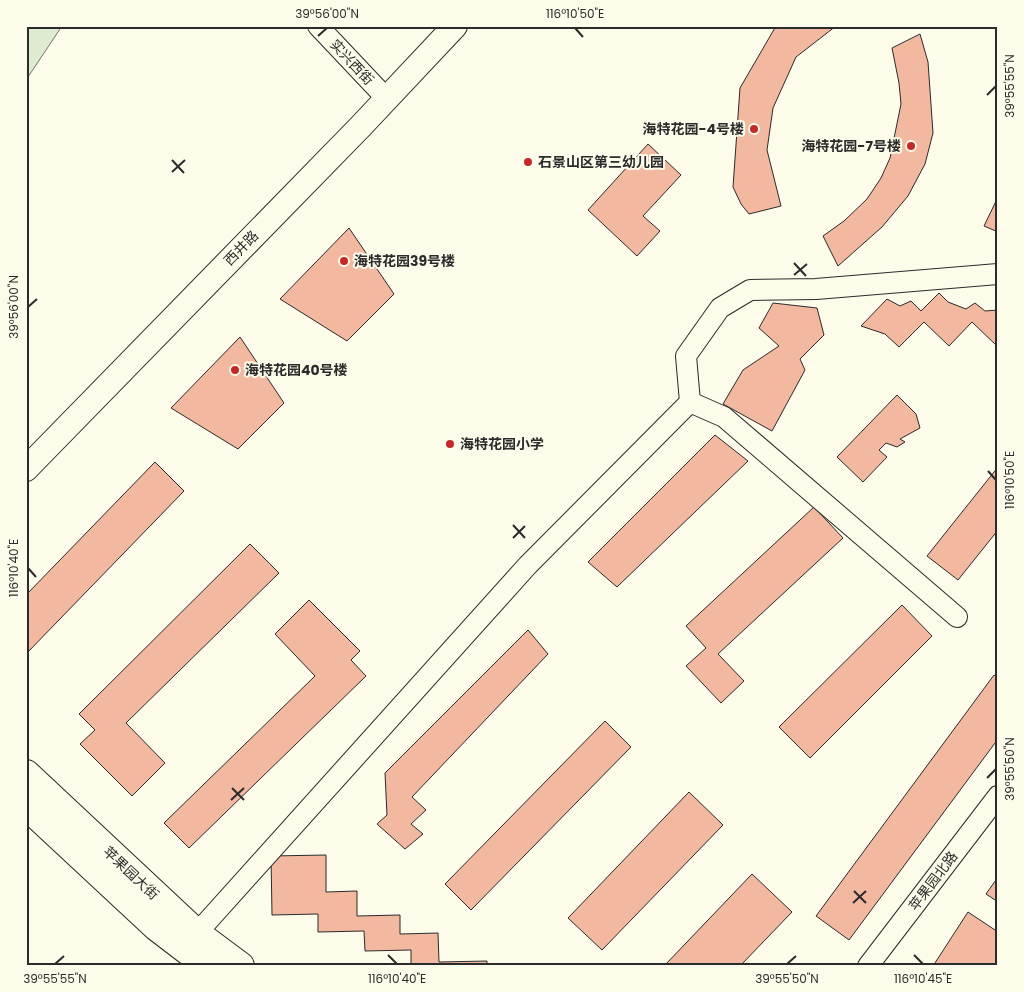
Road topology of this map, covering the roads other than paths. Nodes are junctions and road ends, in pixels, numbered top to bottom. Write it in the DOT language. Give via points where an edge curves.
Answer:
graph roads {
  1 [pos="318,26"];
  2 [pos="455,26"];
  3 [pos="386,98"];
  4 [pos="998,274"];
  5 [pos="690,402"];
  6 [pos="26,469"];
  7 [pos="956,617"];
  8 [pos="26,774"];
  9 [pos="998,796"];
  10 [pos="26,805"];
  11 [pos="190,941"];
  12 [pos="208,966"];
  13 [pos="240,966"];
  14 [pos="868,966"];
  1 -- 3 [label="street, 实兴西街"];
  2 -- 3 [label="street, 西井路"];
  3 -- 6 [label="street, 西井路"];
  4 -- 5 [label="street" via="816,289 750,290 720,308 686,356"];
  5 -- 7 [label="street" via="724,417"];
  5 -- 11 [label="street" via="528,566"];
  8 -- 11 [label="main road, 苹果园大街"];
  9 -- 14 [label="street, 苹果园北路"];
  10 -- 11 [label="main road, 苹果园大街" via="157,927"];
  11 -- 12 [label="main road, 苹果园大街"];
  11 -- 13 [label="main road, 苹果园大街"];
}
